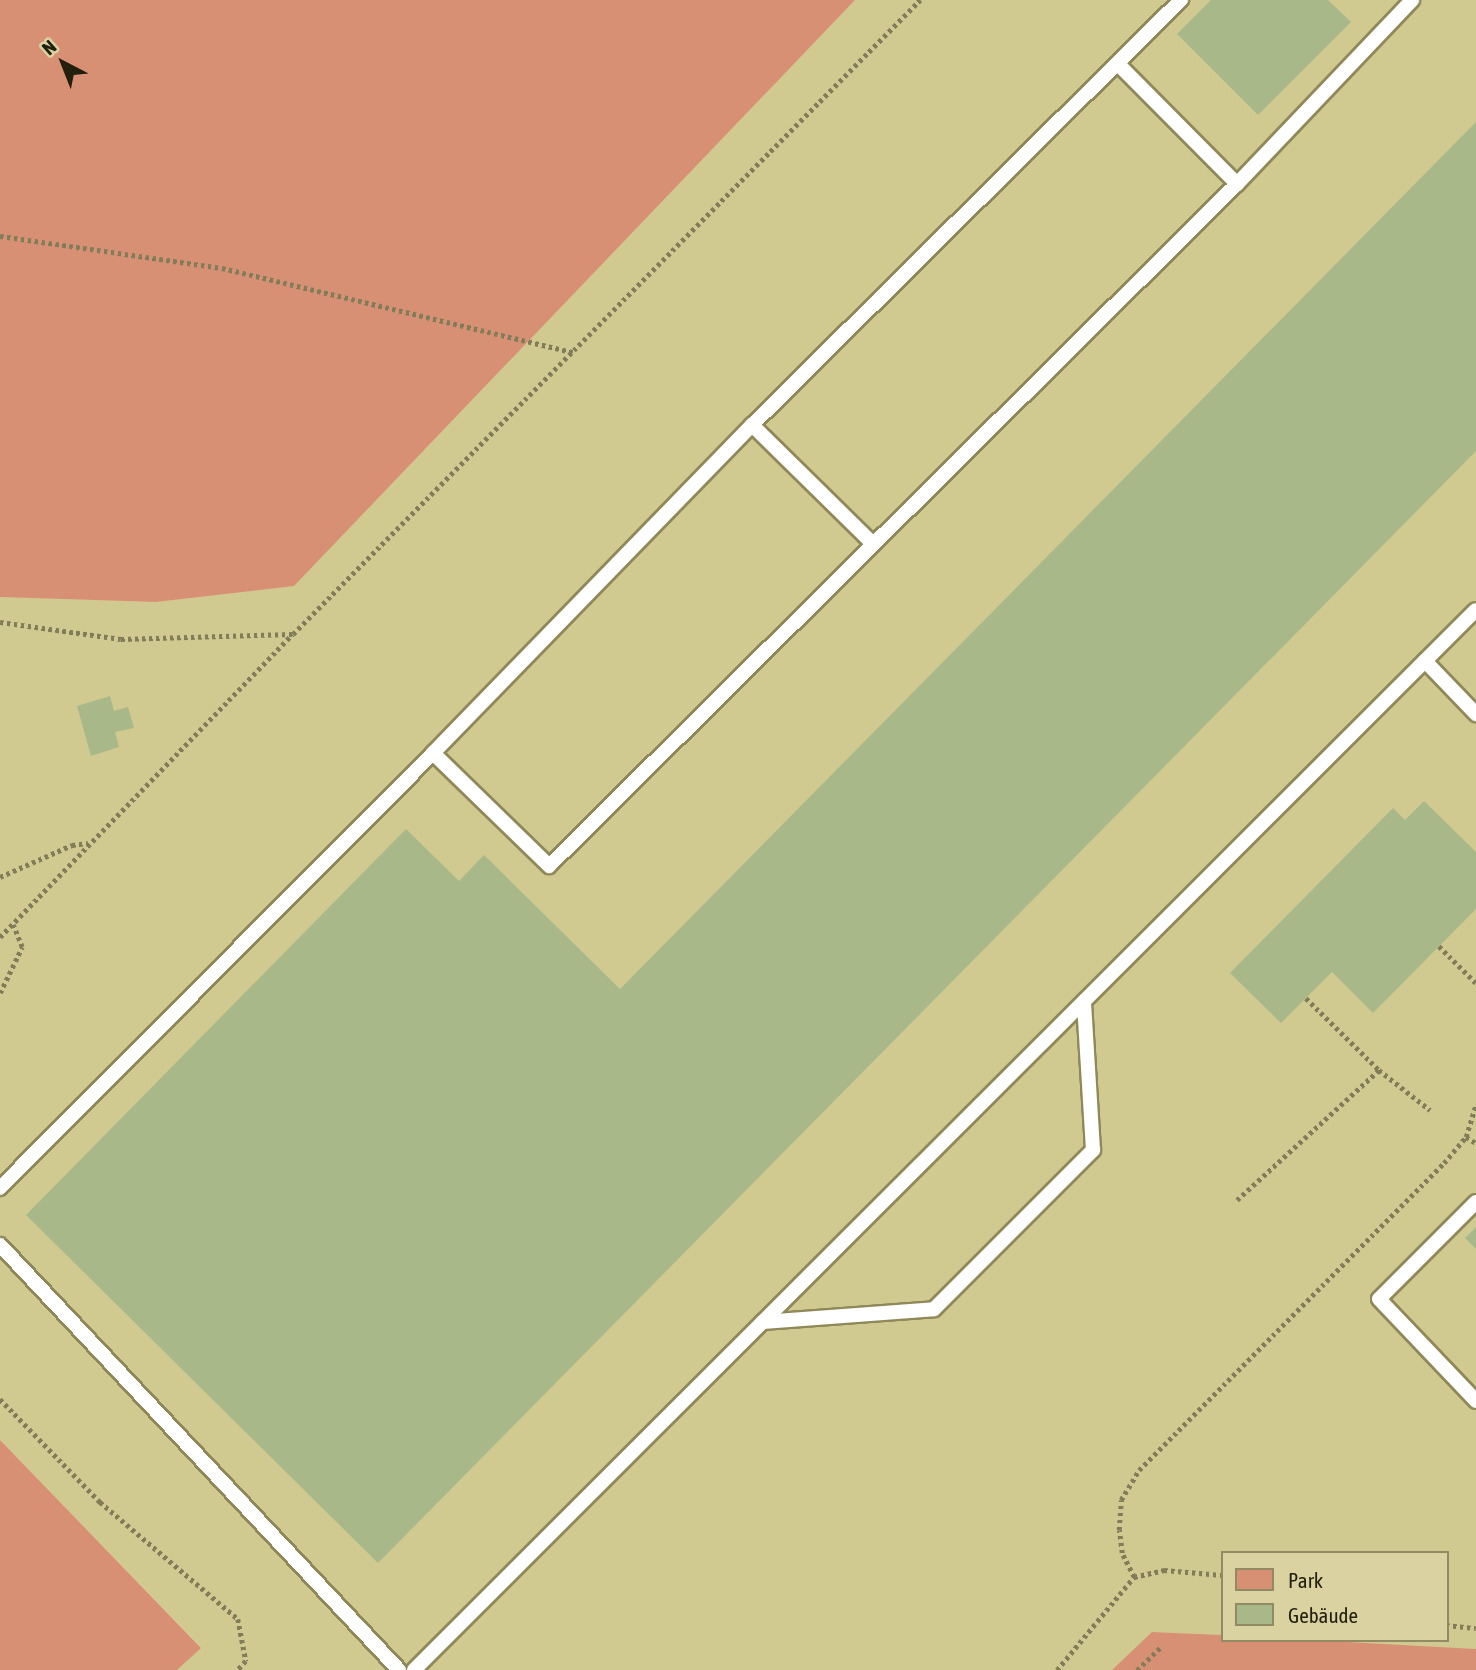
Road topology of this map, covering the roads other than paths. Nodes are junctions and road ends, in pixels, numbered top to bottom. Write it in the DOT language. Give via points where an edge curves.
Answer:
graph roads {
  1 [pos="1181,0"];
  2 [pos="1412,0"];
  3 [pos="1118,64"];
  4 [pos="1237,184"];
  5 [pos="752,425"];
  6 [pos="873,544"];
  7 [pos="1476,610"];
  8 [pos="1425,661"];
  9 [pos="1476,714"];
  10 [pos="433,753"];
  11 [pos="1084,1001"];
  12 [pos="0,1188"];
  13 [pos="1476,1202"];
  14 [pos="0,1245"];
  15 [pos="763,1322"];
  16 [pos="1476,1401"];
  17 [pos="399,1670"];
  18 [pos="414,1670"];
  1 -- 3 [label="lane"];
  2 -- 4 [label="lane"];
  3 -- 4 [label="lane"];
  3 -- 5 [label="lane"];
  4 -- 6 [label="lane"];
  5 -- 6 [label="lane"];
  5 -- 10 [label="lane"];
  6 -- 10 [label="lane" via="550,866"];
  7 -- 8 [label="lane"];
  8 -- 9 [label="lane"];
  8 -- 11 [label="lane"];
  10 -- 12 [label="lane"];
  11 -- 15 [label="lane"];
  11 -- 15 [label="lane" via="1093,1150 934,1309"];
  13 -- 16 [label="lane" via="1379,1299"];
  14 -- 17 [label="lane"];
  15 -- 18 [label="lane"];
}
